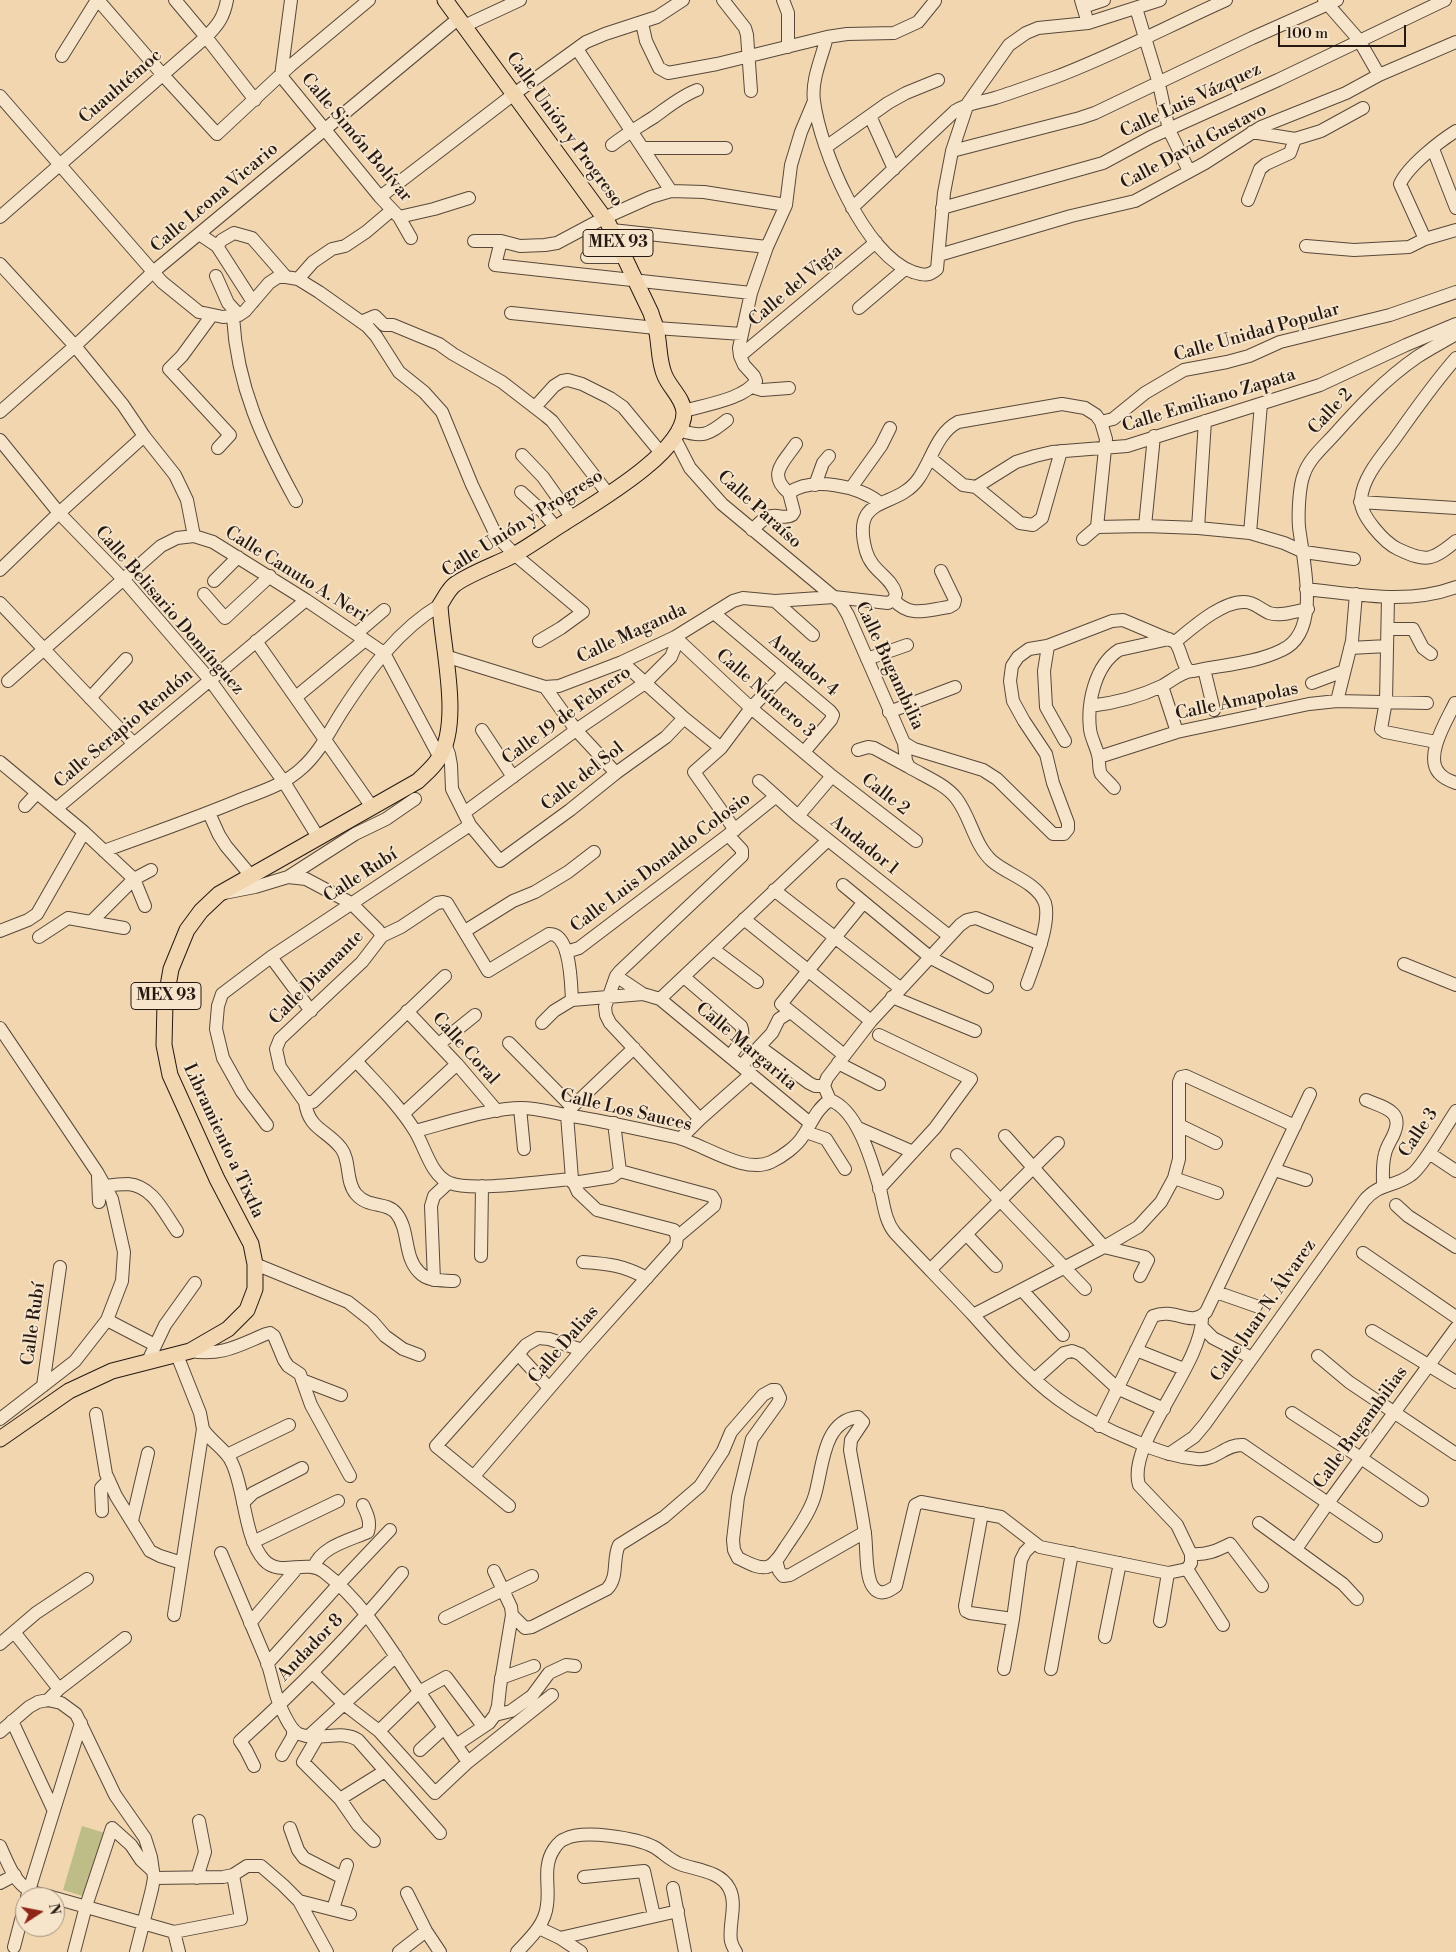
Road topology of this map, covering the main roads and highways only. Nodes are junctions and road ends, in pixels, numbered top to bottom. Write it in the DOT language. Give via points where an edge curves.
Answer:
graph roads {
  1 [pos="445,0"];
  2 [pos="442,751"];
  3 [pos="1,1438"];
  1 -- 2 [label="main road, Calle Unión y Progreso / MEX 93" via="608,224 656,328 662,369 684,411 677,434 646,467 609,495 514,554 454,585 445,596 440,605 449,690 449,730"];
  2 -- 3 [label="main road, Libramiento a Tixtla / MEX 93" via="418,781 219,894 187,930 171,968 165,1003 164,1045 170,1075 250,1244 255,1264 255,1289 247,1310 228,1329 184,1353 112,1371 69,1391"];
}
